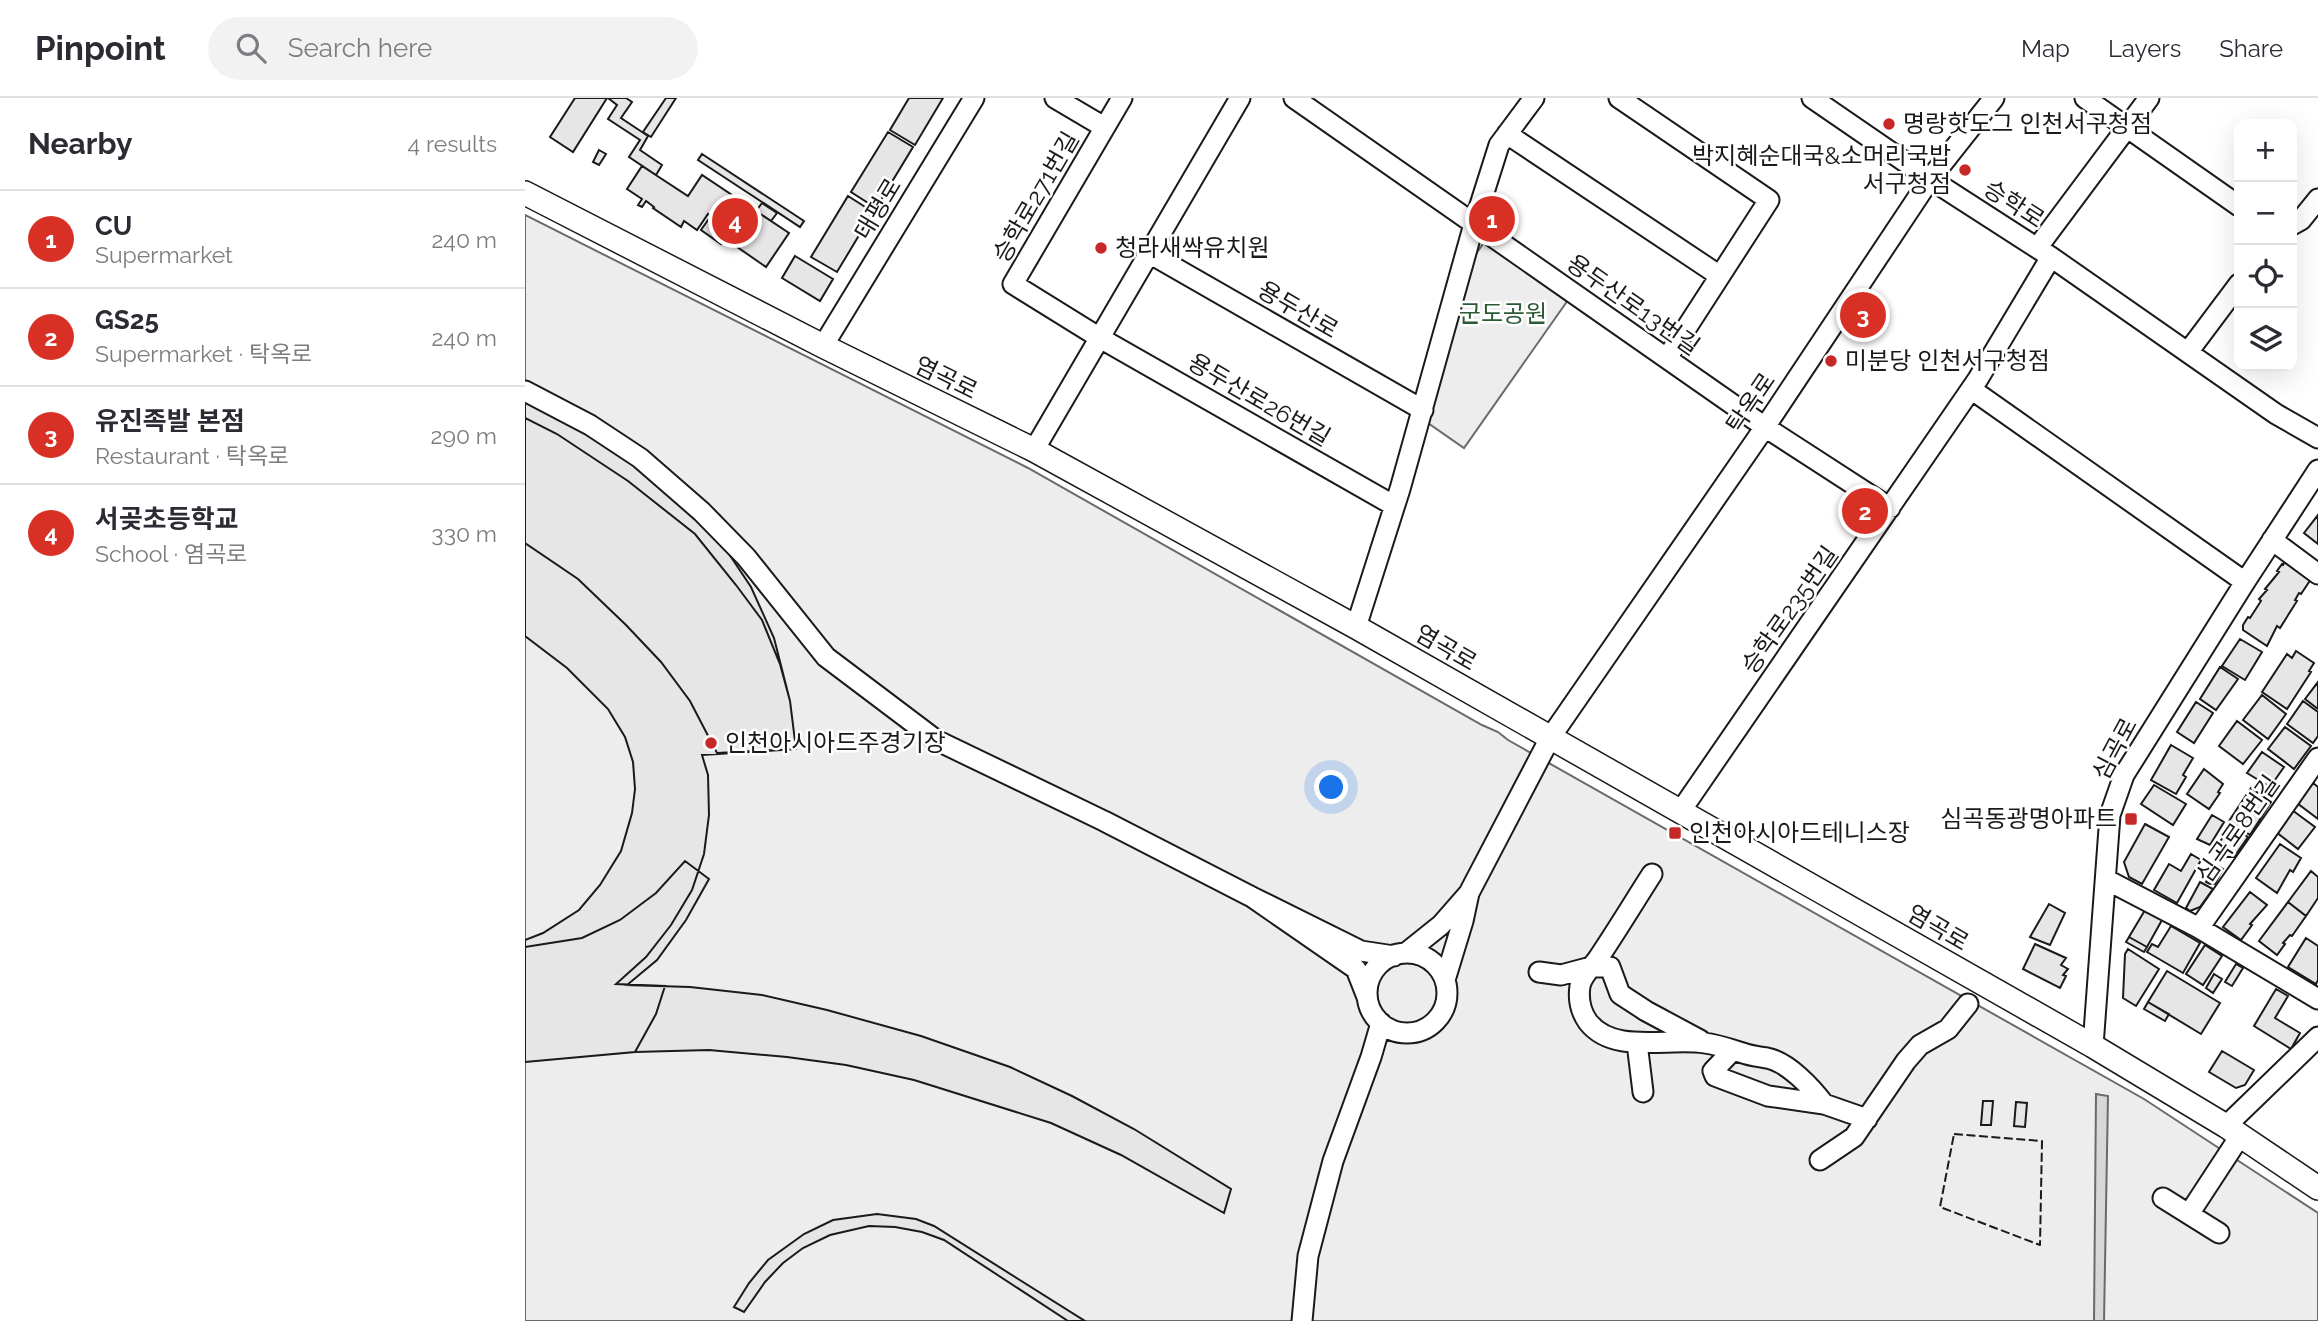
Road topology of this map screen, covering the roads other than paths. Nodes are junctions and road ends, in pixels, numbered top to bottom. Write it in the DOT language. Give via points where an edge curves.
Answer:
graph roads {
  1 [pos="974,98"];
  2 [pos="1055,98"];
  3 [pos="1122,98"];
  4 [pos="1241,98"];
  5 [pos="1294,98"];
  6 [pos="1534,98"];
  7 [pos="1619,98"];
  8 [pos="1812,98"];
  9 [pos="1994,98"];
  10 [pos="2085,98"];
  11 [pos="2149,98"];
  12 [pos="1104,127"];
  13 [pos="2127,128"];
  14 [pos="1507,134"];
  15 [pos="1930,179"];
  16 [pos="525,194"];
  17 [pos="2318,199"];
  18 [pos="2234,203"];
  19 [pos="2297,222"];
  20 [pos="1474,224"];
  21 [pos="1149,253"];
  22 [pos="2044,253"];
  23 [pos="1720,276"];
  24 [pos="1013,284"];
  25 [pos="2234,291"];
  26 [pos="1100,338"];
  27 [pos="823,346"];
  28 [pos="2188,352"];
  29 [pos="1667,358"];
  30 [pos="1971,389"];
  31 [pos="525,391"];
  32 [pos="1423,410"];
  33 [pos="1765,427"];
  34 [pos="2318,438"];
  35 [pos="1034,450"];
  36 [pos="2318,470"];
  37 [pos="1393,505"];
  38 [pos="1890,508"];
  39 [pos="2272,540"];
  40 [pos="2318,574"];
  41 [pos="2245,582"];
  42 [pos="1356,627"];
  43 [pos="1550,738"];
  44 [pos="2318,758"];
  45 [pos="1680,812"];
  46 [pos="1652,874"];
  47 [pos="2107,880"];
  48 [pos="1469,893"];
  49 [pos="1252,897"];
  50 [pos="2199,928"];
  51 [pos="1400,954"];
  52 [pos="1591,967"];
  53 [pos="1539,972"];
  54 [pos="1445,980"];
  55 [pos="1367,997"];
  56 [pos="2318,999"];
  57 [pos="1968,1004"];
  58 [pos="1381,1023"];
  59 [pos="2318,1037"];
  60 [pos="1705,1042"];
  61 [pos="1637,1043"];
  62 [pos="2093,1046"];
  63 [pos="1733,1050"];
  64 [pos="1643,1092"];
  65 [pos="1824,1104"];
  66 [pos="1867,1119"];
  67 [pos="2233,1131"];
  68 [pos="1819,1160"];
  69 [pos="2318,1188"];
  70 [pos="2163,1198"];
  71 [pos="2189,1214"];
  72 [pos="2219,1233"];
  73 [pos="1302,1321"];
  1 -- 27 [label="street, 대평로"];
  2 -- 12 [label="street"];
  3 -- 12 [label="street, 승학로271번길"];
  4 -- 21 [label="street"];
  5 -- 20 [label="street, 용두산로13번길"];
  6 -- 14 [label="street"];
  7 -- 23 [label="street" via="1769,200"];
  8 -- 15 [label="street, 승학로"];
  9 -- 15 [label="street, 탁옥로"];
  10 -- 13 [label="street"];
  11 -- 13 [label="street, 승학로235번길"];
  12 -- 24 [label="street, 승학로271번길"];
  13 -- 18 [label="street"];
  13 -- 22 [label="street, 승학로235번길"];
  14 -- 20 [label="street" via="1499,145"];
  14 -- 23 [label="street"];
  15 -- 22 [label="street, 승학로"];
  15 -- 33 [label="street, 탁옥로"];
  16 -- 27 [label="main road, 염곡로"];
  17 -- 19 [label="street"];
  20 -- 29 [label="street, 용두산로13번길"];
  20 -- 32 [label="street"];
  21 -- 26 [label="street"];
  21 -- 32 [label="street, 용두산로"];
  22 -- 28 [label="street, 승학로"];
  22 -- 30 [label="street, 승학로235번길"];
  23 -- 29 [label="street"];
  24 -- 26 [label="street, 용두산로26번길"];
  25 -- 28 [label="street"];
  26 -- 35 [label="street"];
  26 -- 37 [label="street, 용두산로26번길"];
  27 -- 35 [label="main road, 염곡로"];
  28 -- 34 [label="street, 승학로"];
  29 -- 33 [label="street, 용두산로13번길"];
  30 -- 38 [label="street, 승학로235번길"];
  30 -- 41 [label="street"];
  31 -- 49 [label="street" via="640,458 746,557 826,657 936,740"];
  32 -- 37 [label="street"];
  33 -- 38 [label="street, 용두산로13번길"];
  33 -- 43 [label="street, 탁옥로"];
  35 -- 42 [label="main road, 염곡로"];
  36 -- 39 [label="street, 심곡로"];
  37 -- 42 [label="street"];
  38 -- 45 [label="street, 승학로235번길"];
  39 -- 40 [label="street"];
  39 -- 41 [label="street, 심곡로"];
  41 -- 47 [label="street, 심곡로" via="2124,775 2110,815"];
  42 -- 43 [label="main road, 염곡로"];
  43 -- 45 [label="main road, 염곡로"];
  43 -- 48 [label="street, 탁옥로"];
  44 -- 50 [label="street, 심곡로8번길"];
  45 -- 62 [label="main road, 염곡로"];
  46 -- 52 [label="street"];
  47 -- 50 [label="street"];
  47 -- 62 [label="street, 심곡로"];
  48 -- 51 [label="street" via="1441,925"];
  48 -- 54 [label="street"];
  49 -- 51 [label="street" via="1361,951"];
  49 -- 55 [label="street" via="1356,969"];
  50 -- 56 [label="street"];
  51 -- 54 [label="street" via="1430,960"];
  51 -- 55 [label="street" via="1374,971"];
  52 -- 53 [label="street" via="1561,975"];
  52 -- 60 [label="street" via="1610,968 1620,994"];
  52 -- 61 [label="street" via="1580,987 1585,1017 1602,1034"];
  54 -- 58 [label="street" via="1445,1005 1430,1026 1404,1033"];
  55 -- 58 [label="street"];
  57 -- 66 [label="street" via="1948,1030 1920,1045 1906,1060"];
  58 -- 73 [label="street" via="1333,1161 1308,1256"];
  59 -- 67 [label="street"];
  60 -- 61 [label="street"];
  60 -- 63 [label="street"];
  61 -- 64 [label="street"];
  62 -- 67 [label="main road, 염곡로"];
  63 -- 65 [label="street" via="1781,1065 1799,1076"];
  63 -- 65 [label="street" via="1713,1071 1715,1076 1768,1096"];
  65 -- 66 [label="street"];
  66 -- 68 [label="street" via="1854,1137"];
  67 -- 69 [label="main road, 염곡로"];
  67 -- 71 [label="street"];
  70 -- 71 [label="street"];
  71 -- 72 [label="street"];
}
